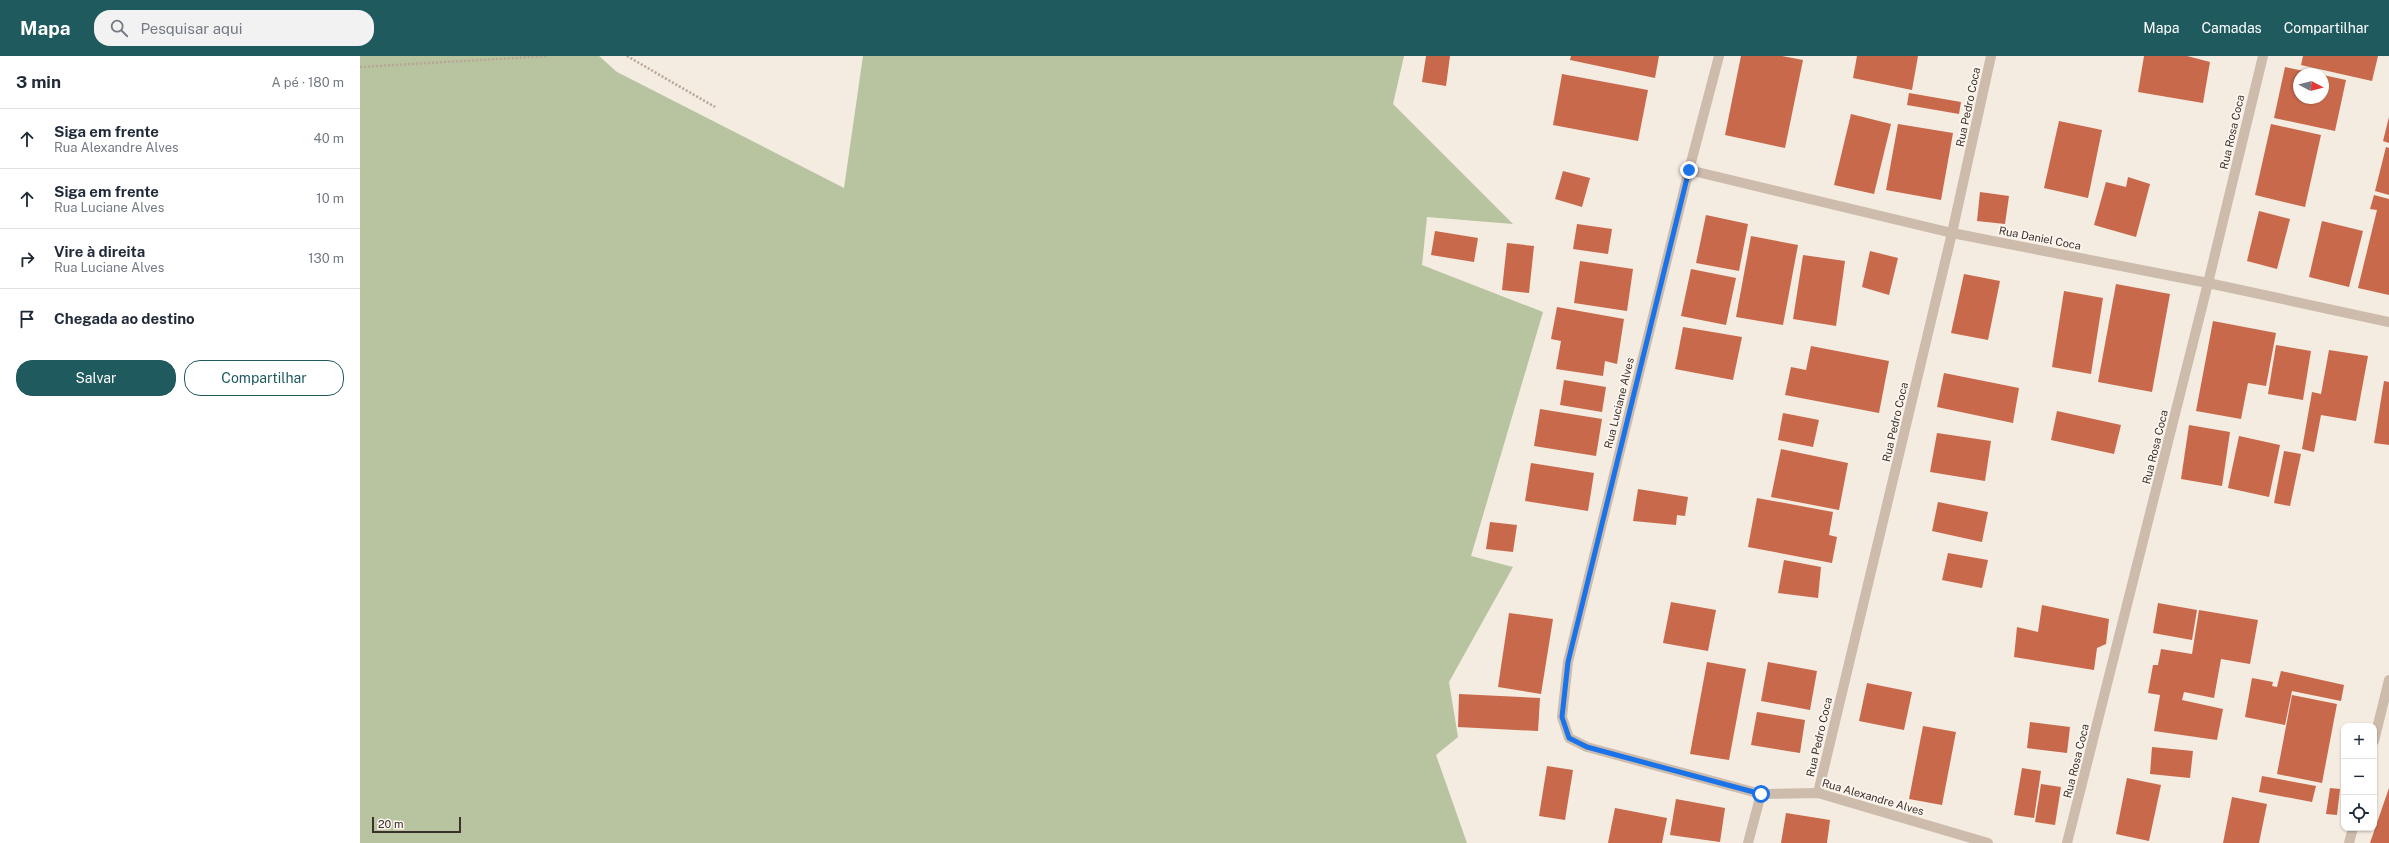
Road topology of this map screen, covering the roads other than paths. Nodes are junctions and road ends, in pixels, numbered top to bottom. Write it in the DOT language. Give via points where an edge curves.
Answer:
graph roads {
  1 [pos="1719,56"];
  2 [pos="1991,56"];
  3 [pos="2263,56"];
  4 [pos="1689,170"];
  5 [pos="1952,233"];
  6 [pos="2208,283"];
  7 [pos="2389,322"];
  8 [pos="2389,680"];
  9 [pos="2377,729"];
  10 [pos="1587,747"];
  11 [pos="1818,793"];
  12 [pos="1761,794"];
  13 [pos="2351,831"];
  14 [pos="1748,843"];
  15 [pos="1988,843"];
  16 [pos="2067,843"];
  17 [pos="2349,843"];
  1 -- 4 [label="street, Rua Luciane Alves"];
  2 -- 5 [label="street, Rua Pedro Coca"];
  3 -- 6 [label="street, Rua Rosa Coca"];
  4 -- 5 [label="street, Rua Daniel Coca"];
  4 -- 10 [label="street, Rua Luciane Alves" via="1568,662 1562,717 1569,738"];
  5 -- 6 [label="street, Rua Daniel Coca"];
  5 -- 11 [label="street, Rua Pedro Coca"];
  6 -- 7 [label="street, Rua Daniel Coca"];
  6 -- 16 [label="street, Rua Rosa Coca"];
  8 -- 9 [label="street"];
  10 -- 12 [label="street, Rua Alexandre Alves"];
  11 -- 12 [label="street, Rua Alexandre Alves"];
  11 -- 15 [label="street, Rua Alexandre Alves"];
  12 -- 14 [label="street"];
  13 -- 17 [label="street"];
}
